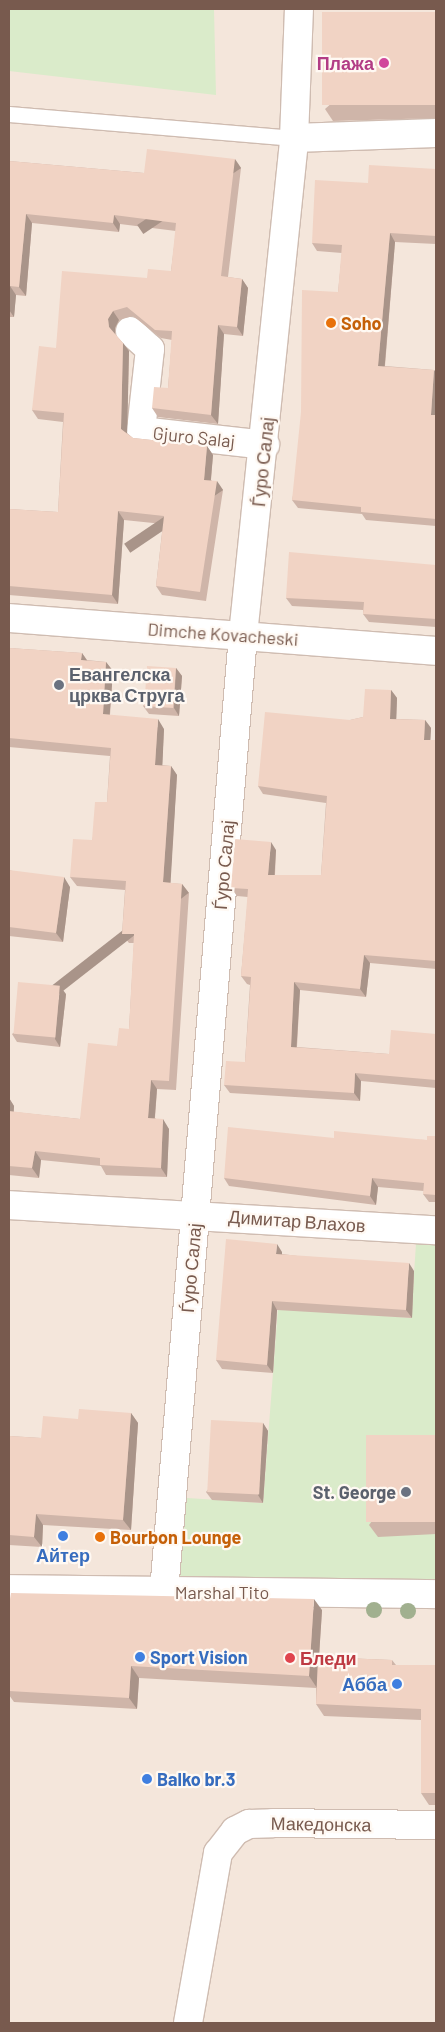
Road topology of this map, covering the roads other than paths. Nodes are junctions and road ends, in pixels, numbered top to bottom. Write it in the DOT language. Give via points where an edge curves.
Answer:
graph roads {
  1 [pos="299,9"];
  2 [pos="9,114"];
  3 [pos="436,133"];
  4 [pos="294,138"];
  5 [pos="130,330"];
  6 [pos="265,445"];
  7 [pos="9,618"];
  8 [pos="243,635"];
  9 [pos="436,651"];
  10 [pos="9,1205"];
  11 [pos="196,1214"];
  12 [pos="436,1230"];
  13 [pos="9,1589"];
  14 [pos="164,1592"];
  15 [pos="436,1594"];
  16 [pos="436,1826"];
  17 [pos="188,2023"];
  1 -- 4 [label="street"];
  2 -- 4 [label="lane"];
  3 -- 4 [label="street"];
  4 -- 6 [label="street, Ѓуро Салај"];
  5 -- 6 [label="street, Gjuro Salaj" via="150,349 141,431"];
  6 -- 8 [label="street, Ѓуро Салај"];
  7 -- 8 [label="street, Dimche Kovacheski"];
  8 -- 9 [label="street, Dimche Kovacheski"];
  8 -- 11 [label="street, Ѓуро Салај"];
  10 -- 11 [label="street, Димитар Влахов"];
  11 -- 12 [label="street, Димитар Влахов"];
  11 -- 14 [label="street, Ѓуро Салај"];
  13 -- 14 [label="street, Marshal Tito"];
  14 -- 15 [label="street, Marshal Tito"];
  16 -- 17 [label="street, Македонска" via="249,1824 235,1831 218,1853"];
}
